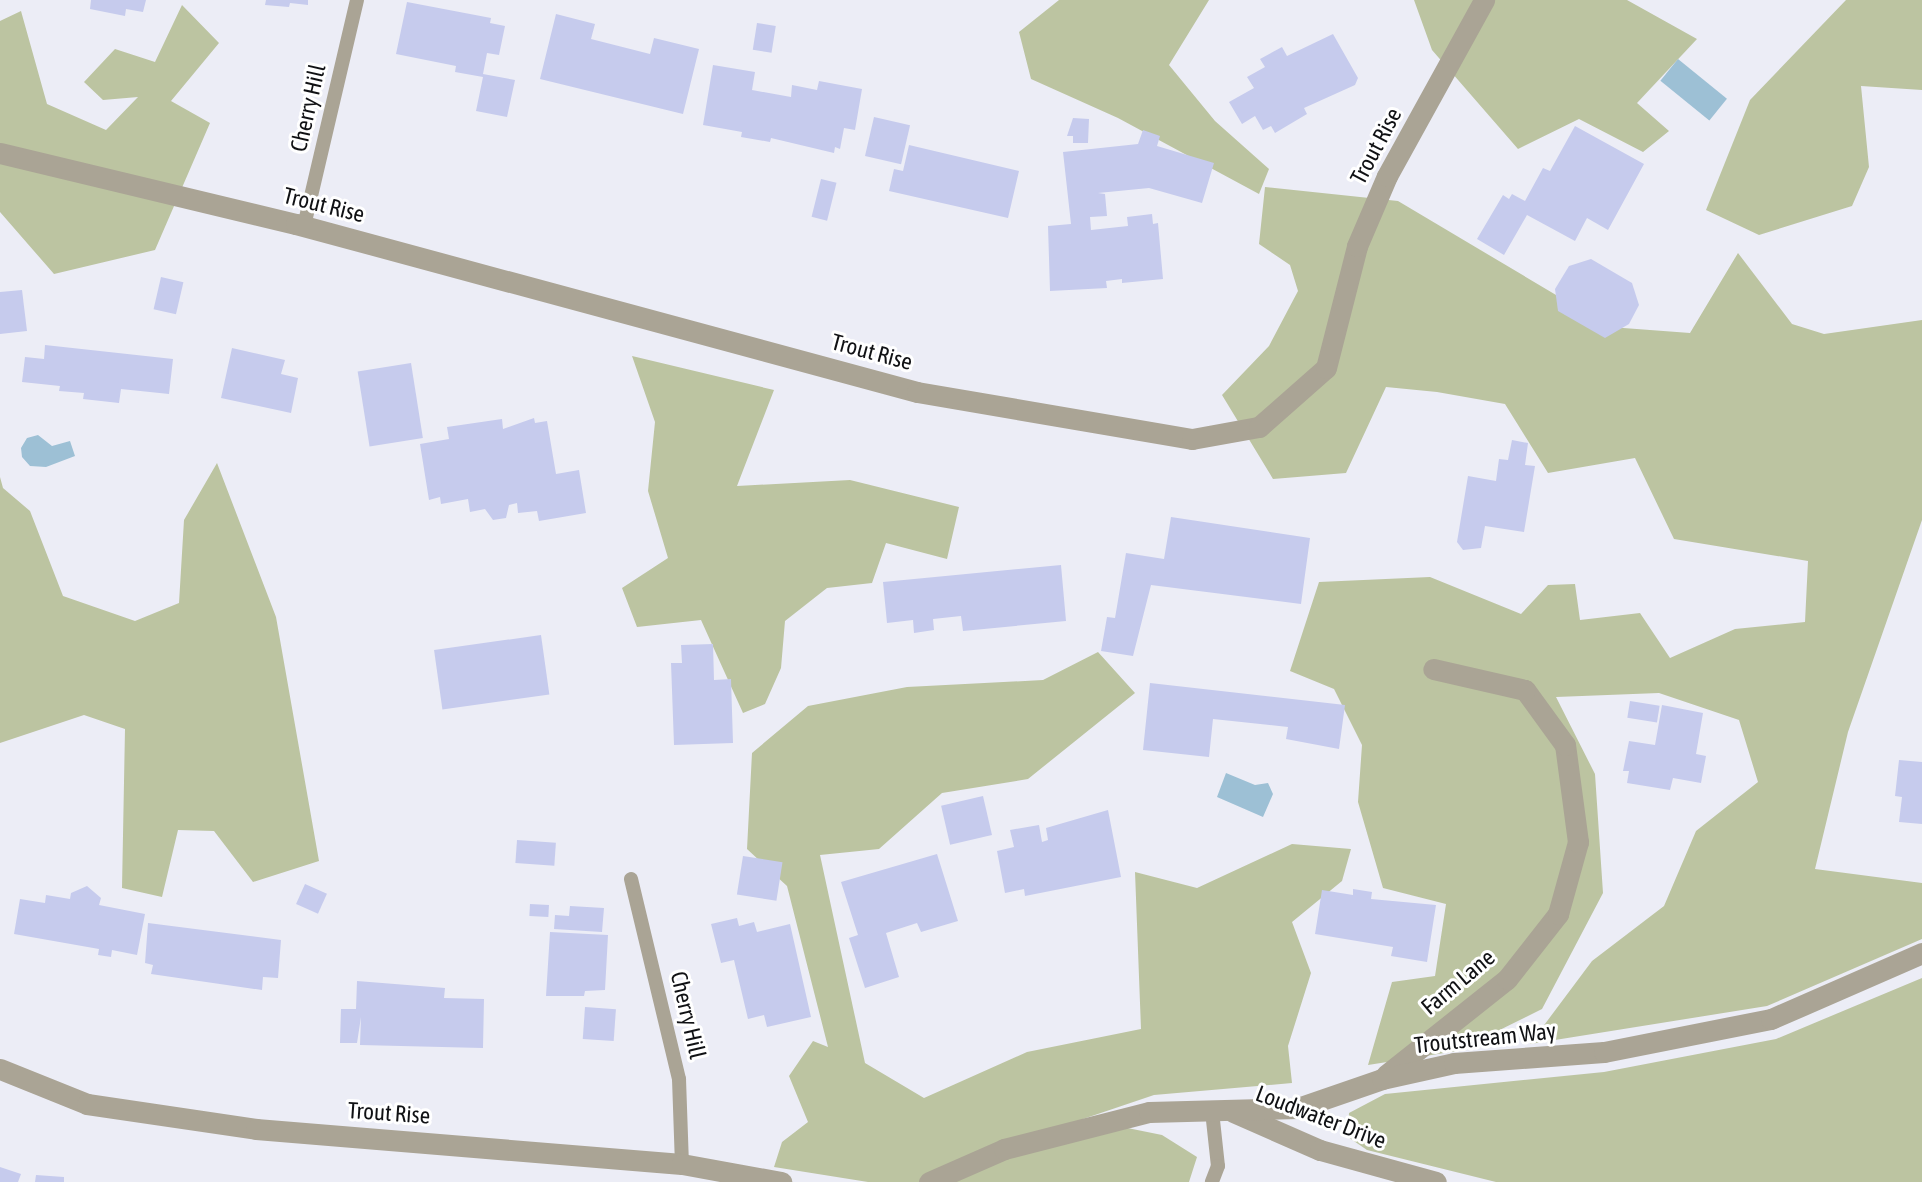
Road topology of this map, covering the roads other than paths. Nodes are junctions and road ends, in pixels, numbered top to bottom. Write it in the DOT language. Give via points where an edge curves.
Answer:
graph roads {
  1 [pos="357,0"];
  2 [pos="1484,0"];
  3 [pos="0,153"];
  4 [pos="304,226"];
  5 [pos="1433,669"];
  6 [pos="631,879"];
  7 [pos="1922,953"];
  8 [pos="0,1069"];
  9 [pos="1382,1079"];
  10 [pos="1220,1110"];
  11 [pos="682,1164"];
  12 [pos="781,1182"];
  13 [pos="929,1182"];
  14 [pos="1213,1182"];
  15 [pos="1436,1182"];
  1 -- 4 [label="lane, Cherry Hill"];
  2 -- 4 [label="street, Trout Rise" via="1387,177 1357,246 1326,368 1259,427 1192,439 917,391"];
  3 -- 4 [label="street, Trout Rise"];
  5 -- 9 [label="street, Farm Lane" via="1525,690 1565,745 1578,842 1558,914 1507,979"];
  6 -- 11 [label="lane, Cherry Hill" via="679,1079"];
  7 -- 9 [label="street, Troutstream Way" via="1771,1019 1604,1052 1454,1063"];
  8 -- 11 [label="street, Trout Rise" via="87,1104 256,1129"];
  9 -- 10 [label="street, Troutstream Way" via="1298,1108"];
  10 -- 13 [label="street, Troutstream Way" via="1149,1112 1004,1149"];
  10 -- 14 [label="lane"];
  10 -- 15 [label="street, Loudwater Drive" via="1320,1150"];
  11 -- 12 [label="street, Trout Rise"];
}
